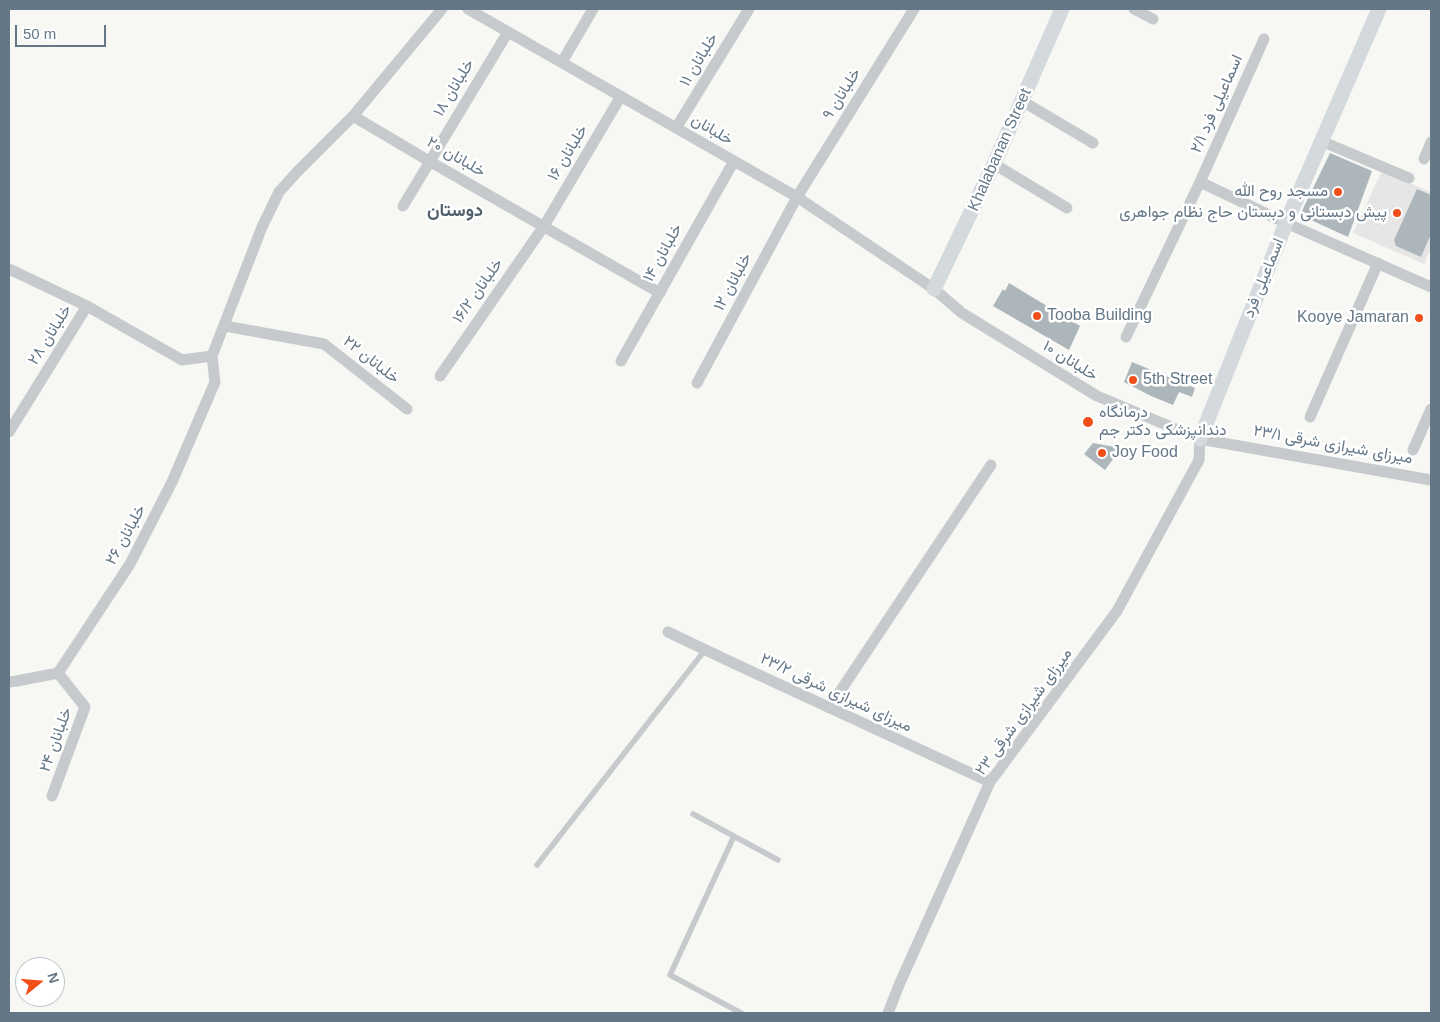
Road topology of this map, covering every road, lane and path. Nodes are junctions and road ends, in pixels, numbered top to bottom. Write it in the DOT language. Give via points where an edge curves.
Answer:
graph roads {
  1 [pos="442,9"];
  2 [pos="468,9"];
  3 [pos="593,9"];
  4 [pos="749,9"];
  5 [pos="914,9"];
  6 [pos="1062,9"];
  7 [pos="1134,9"];
  8 [pos="1379,9"];
  9 [pos="1153,19"];
  10 [pos="508,32"];
  11 [pos="1264,39"];
  12 [pos="562,62"];
  13 [pos="621,96"];
  14 [pos="1022,100"];
  15 [pos="353,116"];
  16 [pos="676,128"];
  17 [pos="1321,141"];
  18 [pos="1093,142"];
  19 [pos="1431,142"];
  20 [pos="1424,159"];
  21 [pos="429,161"];
  22 [pos="734,161"];
  23 [pos="994,164"];
  24 [pos="1409,178"];
  25 [pos="1200,182"];
  26 [pos="797,197"];
  27 [pos="403,206"];
  28 [pos="1068,208"];
  29 [pos="1286,223"];
  30 [pos="544,226"];
  31 [pos="1378,263"];
  32 [pos="9,269"];
  33 [pos="1430,283"];
  34 [pos="934,289"];
  35 [pos="660,293"];
  36 [pos="87,306"];
  37 [pos="225,326"];
  38 [pos="1126,337"];
  39 [pos="212,356"];
  40 [pos="621,361"];
  41 [pos="440,376"];
  42 [pos="697,383"];
  43 [pos="407,409"];
  44 [pos="1431,409"];
  45 [pos="1310,417"];
  46 [pos="9,432"];
  47 [pos="1200,439"];
  48 [pos="1413,450"];
  49 [pos="991,465"];
  50 [pos="1431,480"];
  51 [pos="668,632"];
  52 [pos="705,650"];
  53 [pos="58,673"];
  54 [pos="9,682"];
  55 [pos="829,708"];
  56 [pos="990,782"];
  57 [pos="52,796"];
  58 [pos="693,814"];
  59 [pos="734,836"];
  60 [pos="778,860"];
  61 [pos="537,865"];
  62 [pos="741,1013"];
  63 [pos="888,1013"];
  1 -- 15 [label="street"];
  2 -- 10 [label="street, خلبانان"];
  3 -- 12 [label="street"];
  4 -- 16 [label="street, ۱۱ خلبانان"];
  5 -- 26 [label="street, ۹ خلبانان"];
  6 -- 14 [label="street, Khalabanan Street"];
  7 -- 9 [label="street"];
  8 -- 17 [label="street, اسماعیلی فرد"];
  10 -- 12 [label="street, خلبانان"];
  10 -- 21 [label="street, ۱۸ خلبانان"];
  11 -- 25 [label="street, ۲/۱ اسماعیلی فرد"];
  12 -- 13 [label="street, خلبانان"];
  13 -- 16 [label="street, خلبانان"];
  13 -- 30 [label="street, ۱۶ خلبانان"];
  14 -- 18 [label="street"];
  14 -- 23 [label="street, Khalabanan Street"];
  15 -- 21 [label="street, ۲۰ خلبانان"];
  15 -- 37 [label="street" via="279,192 262,227"];
  16 -- 22 [label="street, خلبانان"];
  17 -- 24 [label="street"];
  17 -- 29 [label="street, اسماعیلی فرد"];
  19 -- 20 [label="street"];
  21 -- 27 [label="street, ۱۸ خلبانان"];
  21 -- 30 [label="street, ۲۰ خلبانان"];
  22 -- 26 [label="street, خلبانان"];
  22 -- 35 [label="street, ۱۴ خلبانان"];
  23 -- 28 [label="street"];
  23 -- 34 [label="street, Khalabanan Street"];
  25 -- 29 [label="street"];
  25 -- 38 [label="street, ۲/۱ اسماعیلی فرد"];
  26 -- 34 [label="street, خلبانان"];
  26 -- 42 [label="street, ۱۲ خلبانان"];
  29 -- 31 [label="street"];
  29 -- 47 [label="street, اسماعیلی فرد"];
  30 -- 35 [label="street, ۲۰ خلبانان"];
  30 -- 41 [label="street, ۱۶/۲ خلبانان"];
  31 -- 33 [label="street"];
  31 -- 45 [label="street"];
  32 -- 36 [label="street"];
  34 -- 47 [label="street, ۱۰ خلبانان" via="962,313 1097,396"];
  35 -- 40 [label="street, ۱۴ خلبانان"];
  36 -- 39 [label="street" via="182,360"];
  36 -- 46 [label="street, ۲۸ خلبانان"];
  37 -- 39 [label="street"];
  37 -- 43 [label="street, ۲۲ خلبانان" via="324,344"];
  39 -- 53 [label="street, ۲۶ خلبانان" via="215,382 172,482 130,564"];
  44 -- 48 [label="street"];
  47 -- 50 [label="street, ۲۳/۱ میرزای شیرازی شرقی"];
  47 -- 56 [label="street, ۲۳ میرزای شیرازی شرقی" via="1199,460 1118,611"];
  49 -- 55 [label="street"];
  51 -- 52 [label="street, ۲۳/۲ میرزای شیرازی شرقی"];
  52 -- 55 [label="street, ۲۳/۲ میرزای شیرازی شرقی"];
  52 -- 61 [label="lane"];
  53 -- 54 [label="street"];
  53 -- 57 [label="street, ۲۴ خلبانان" via="86,707"];
  55 -- 56 [label="street, ۲۳/۲ میرزای شیرازی شرقی"];
  56 -- 63 [label="street, ۲۳ میرزای شیرازی شرقی"];
  58 -- 59 [label="lane"];
  59 -- 60 [label="lane"];
  59 -- 62 [label="lane" via="670,975"];
}
